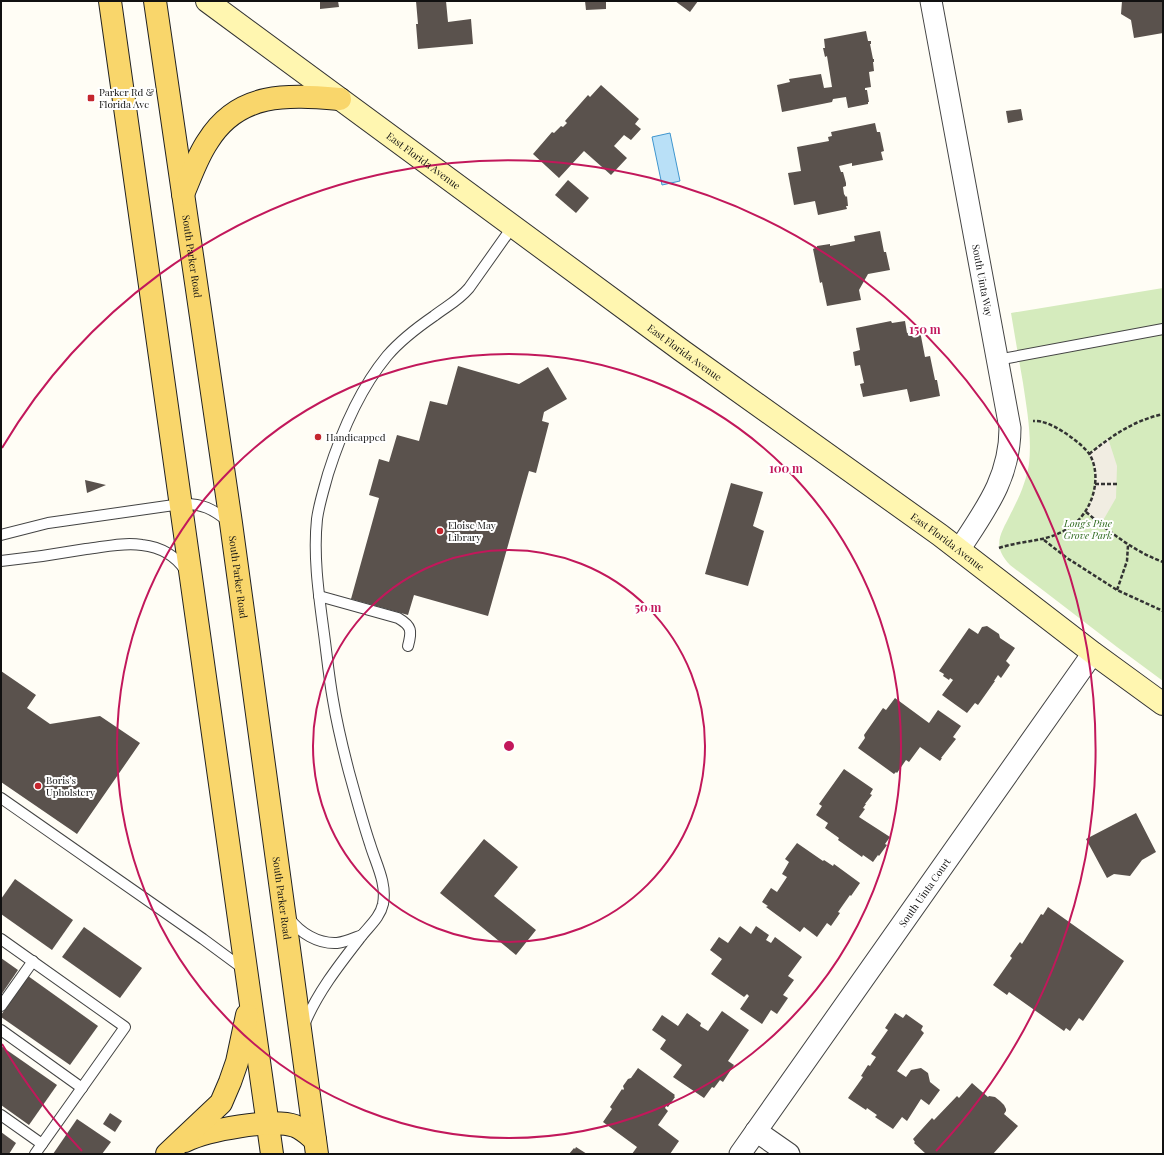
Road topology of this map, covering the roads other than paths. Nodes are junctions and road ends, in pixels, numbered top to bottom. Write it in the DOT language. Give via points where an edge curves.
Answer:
graph roads {
  1 [pos="110,1"];
  2 [pos="156,1"];
  3 [pos="207,1"];
  4 [pos="931,1"];
  5 [pos="340,99"];
  6 [pos="183,194"];
  7 [pos="513,226"];
  8 [pos="1162,330"];
  9 [pos="997,360"];
  10 [pos="181,504"];
  11 [pos="231,523"];
  12 [pos="1,535"];
  13 [pos="959,550"];
  14 [pos="1,561"];
  15 [pos="192,579"];
  16 [pos="319,596"];
  17 [pos="408,646"];
  18 [pos="1093,653"];
  19 [pos="1163,704"];
  20 [pos="1,798"];
  21 [pos="284,911"];
  22 [pos="362,935"];
  23 [pos="1,939"];
  24 [pos="33,961"];
  25 [pos="246,972"];
  26 [pos="250,998"];
  27 [pos="1,1006"];
  28 [pos="1,1030"];
  29 [pos="300,1033"];
  30 [pos="82,1088"];
  31 [pos="1,1116"];
  32 [pos="268,1123"];
  33 [pos="756,1131"];
  34 [pos="42,1144"];
  35 [pos="316,1147"];
  36 [pos="170,1151"];
  37 [pos="35,1154"];
  38 [pos="272,1154"];
  39 [pos="740,1154"];
  40 [pos="789,1154"];
  1 -- 10 [label="main road"];
  2 -- 6 [label="main road, South Parker Road"];
  3 -- 5 [label="street, East Florida Avenue"];
  4 -- 9 [label="street, South Uinta Way"];
  5 -- 6 [label="main road" via="277,98 262,100 237,110 221,124 208,141"];
  5 -- 7 [label="street, East Florida Avenue"];
  6 -- 11 [label="main road, South Parker Road"];
  7 -- 13 [label="street, East Florida Avenue"];
  7 -- 16 [label="lane" via="470,288 457,301 432,317 395,347 374,373 359,399 334,455 317,516 316,564"];
  8 -- 9 [label="lane"];
  9 -- 13 [label="street, South Uinta Way" via="1010,428 1005,468 986,508"];
  10 -- 11 [label="lane" via="208,508"];
  10 -- 12 [label="lane" via="48,523"];
  10 -- 15 [label="main road"];
  11 -- 21 [label="main road, South Parker Road"];
  13 -- 18 [label="street, East Florida Avenue"];
  14 -- 15 [label="lane" via="119,544 143,545 170,553"];
  15 -- 25 [label="main road"];
  16 -- 17 [label="lane" via="398,618 411,630"];
  16 -- 22 [label="lane" via="333,700 346,760 383,885 381,910"];
  18 -- 19 [label="street, East Florida Avenue"];
  18 -- 33 [label="street, South Uinta Court"];
  20 -- 25 [label="lane"];
  21 -- 22 [label="lane" via="297,928 324,942 342,942"];
  21 -- 29 [label="main road, South Parker Road"];
  22 -- 29 [label="lane" via="318,995"];
  23 -- 24 [label="lane"];
  24 -- 27 [label="lane"];
  24 -- 30 [label="lane" via="125,1027"];
  25 -- 26 [label="main road"];
  26 -- 32 [label="main road"];
  26 -- 36 [label="main road" via="237,1062 221,1103"];
  28 -- 30 [label="lane"];
  29 -- 35 [label="main road, South Parker Road"];
  30 -- 34 [label="lane"];
  31 -- 34 [label="lane"];
  32 -- 35 [label="main road" via="295,1126 302,1130"];
  32 -- 36 [label="main road" via="205,1133"];
  32 -- 38 [label="main road"];
  33 -- 39 [label="street, South Uinta Court"];
  33 -- 40 [label="street"];
  34 -- 37 [label="lane"];
}
